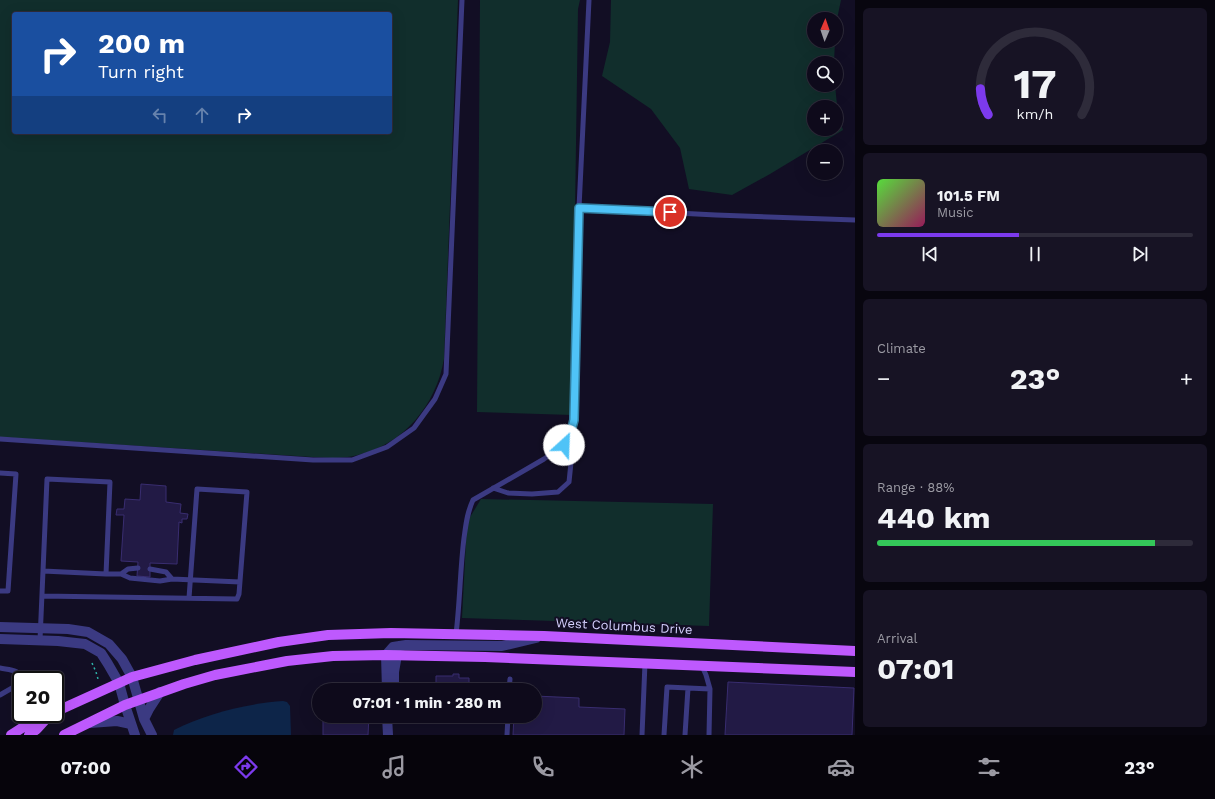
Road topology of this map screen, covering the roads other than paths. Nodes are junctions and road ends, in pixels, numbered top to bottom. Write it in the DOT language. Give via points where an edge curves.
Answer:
graph roads {
  1 [pos="462,0"];
  2 [pos="589,0"];
  3 [pos="579,208"];
  4 [pos="855,220"];
  5 [pos="0,439"];
  6 [pos="569,439"];
  7 [pos="0,473"];
  8 [pos="493,488"];
  9 [pos="138,568"];
  10 [pos="150,569"];
  11 [pos="43,571"];
  12 [pos="106,574"];
  13 [pos="121,574"];
  14 [pos="172,579"];
  15 [pos="191,580"];
  16 [pos="240,582"];
  17 [pos="0,591"];
  18 [pos="42,596"];
  19 [pos="189,598"];
  20 [pos="0,626"];
  21 [pos="41,628"];
  22 [pos="456,634"];
  23 [pos="544,636"];
  24 [pos="0,639"];
  25 [pos="40,640"];
  26 [pos="855,646"];
  27 [pos="836,650"];
  28 [pos="855,650"];
  29 [pos="386,655"];
  30 [pos="397,655"];
  31 [pos="645,663"];
  32 [pos="702,665"];
  33 [pos="0,668"];
  34 [pos="16,671"];
  35 [pos="855,672"];
  36 [pos="132,678"];
  37 [pos="510,679"];
  38 [pos="118,683"];
  39 [pos="387,683"];
  40 [pos="394,683"];
  41 [pos="510,683"];
  42 [pos="12,688"];
  43 [pos="688,688"];
  44 [pos="710,689"];
  45 [pos="160,692"];
  46 [pos="0,695"];
  47 [pos="139,699"];
  48 [pos="125,705"];
  49 [pos="64,708"];
  50 [pos="144,718"];
  51 [pos="32,723"];
  52 [pos="44,723"];
  53 [pos="88,723"];
  54 [pos="388,723"];
  55 [pos="394,723"];
  56 [pos="508,723"];
  57 [pos="131,724"];
  58 [pos="11,735"];
  59 [pos="28,735"];
  60 [pos="64,735"];
  61 [pos="135,735"];
  62 [pos="152,735"];
  63 [pos="388,735"];
  64 [pos="394,735"];
  65 [pos="507,735"];
  66 [pos="642,735"];
  67 [pos="664,735"];
  68 [pos="685,735"];
  69 [pos="709,735"];
  1 -- 5 [label="lane" via="446,374 435,399 414,428 388,447 352,460 313,460"];
  2 -- 3 [label="lane"];
  3 -- 4 [label="lane"];
  3 -- 6 [label="lane" via="574,420"];
  6 -- 8 [label="lane" via="544,459"];
  6 -- 8 [label="lane" via="572,453 569,482 558,492 508,493"];
  7 -- 17 [label="lane" via="16,474 8,591"];
  8 -- 22 [label="lane" via="473,500 468,510"];
  9 -- 13 [label="lane"];
  10 -- 14 [label="lane" via="166,572"];
  11 -- 12 [label="lane"];
  11 -- 12 [label="lane" via="47,479 110,482"];
  11 -- 18 [label="lane"];
  12 -- 13 [label="lane"];
  13 -- 14 [label="lane" via="130,578 160,581"];
  14 -- 15 [label="lane"];
  15 -- 16 [label="lane"];
  15 -- 16 [label="lane" via="197,489 247,492"];
  15 -- 19 [label="lane"];
  16 -- 19 [label="lane" via="240,594 237,599"];
  18 -- 19 [label="lane"];
  18 -- 21 [label="lane"];
  20 -- 21 [label="street"];
  21 -- 25 [label="lane"];
  21 -- 36 [label="street" via="88,632 109,644 122,659"];
  22 -- 23 [label="main road, West Columbus Drive"];
  22 -- 36 [label="main road, West Columbus Drive" via="328,635 278,642 195,660"];
  23 -- 27 [label="main road, West Columbus Drive"];
  23 -- 29 [label="street" via="502,646 398,646 393,647"];
  24 -- 25 [label="street"];
  25 -- 38 [label="street" via="85,644 101,653"];
  26 -- 27 [label="main road"];
  27 -- 28 [label="main road, West Columbus Drive"];
  29 -- 30 [label="main road"];
  29 -- 39 [label="street"];
  29 -- 45 [label="main road" via="333,656 288,661 215,675"];
  30 -- 31 [label="main road"];
  30 -- 40 [label="street"];
  31 -- 32 [label="main road"];
  31 -- 66 [label="lane"];
  32 -- 35 [label="main road"];
  32 -- 44 [label="lane"];
  33 -- 34 [label="lane"];
  36 -- 38 [label="main road, West Columbus Drive"];
  36 -- 47 [label="street"];
  37 -- 41 [label="lane"];
  38 -- 48 [label="street"];
  38 -- 49 [label="main road, West Columbus Drive"];
  42 -- 46 [label="lane"];
  43 -- 44 [label="lane"];
  43 -- 67 [label="lane" via="667,688"];
  43 -- 68 [label="lane"];
  44 -- 69 [label="lane"];
  45 -- 47 [label="main road"];
  45 -- 50 [label="street"];
  47 -- 48 [label="main road"];
  47 -- 50 [label="street"];
  48 -- 53 [label="main road"];
  48 -- 57 [label="street"];
  50 -- 62 [label="street"];
  51 -- 58 [label="main road, West Columbus Drive"];
  52 -- 59 [label="main road"];
  53 -- 57 [label="street" via="117,721"];
  53 -- 60 [label="main road"];
  54 -- 63 [label="street"];
  55 -- 64 [label="street"];
  56 -- 65 [label="lane"];
  57 -- 61 [label="street"];
}
